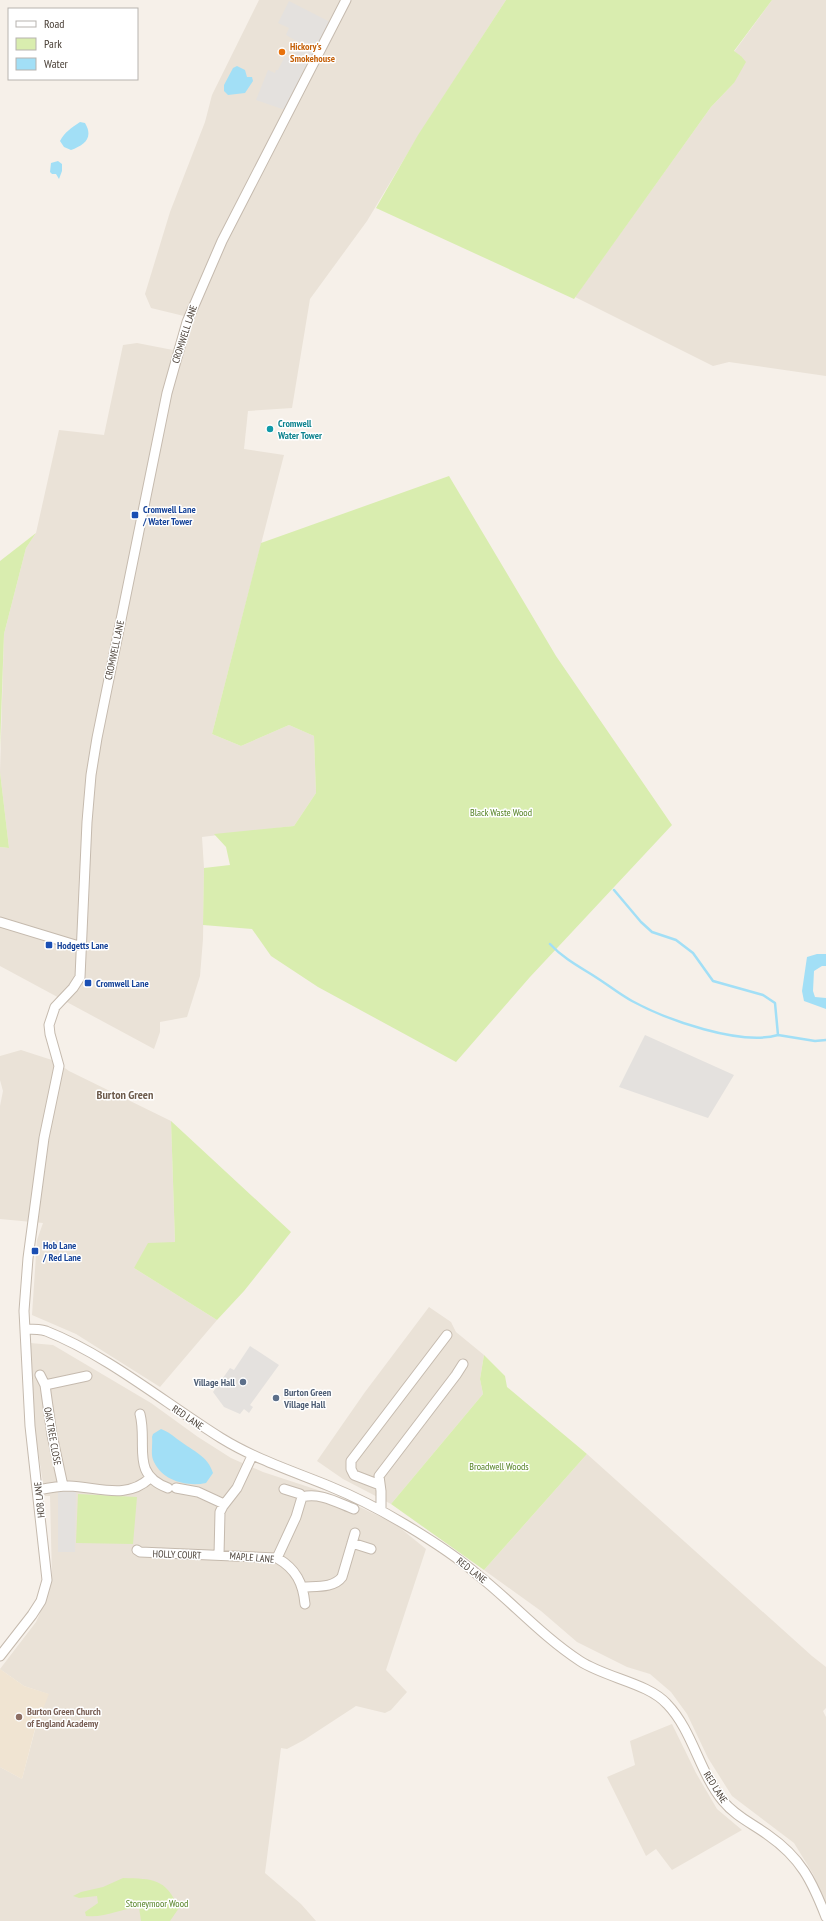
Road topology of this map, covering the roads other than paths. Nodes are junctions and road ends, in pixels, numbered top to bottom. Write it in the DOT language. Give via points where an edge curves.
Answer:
graph roads {
  1 [pos="346,0"];
  2 [pos="0,922"];
  3 [pos="82,947"];
  4 [pos="26,1329"];
  5 [pos="447,1335"];
  6 [pos="463,1364"];
  7 [pos="40,1375"];
  8 [pos="87,1376"];
  9 [pos="45,1385"];
  10 [pos="140,1414"];
  11 [pos="252,1456"];
  12 [pos="150,1478"];
  13 [pos="380,1485"];
  14 [pos="63,1486"];
  15 [pos="284,1488"];
  16 [pos="38,1490"];
  17 [pos="302,1497"];
  18 [pos="224,1504"];
  19 [pos="354,1509"];
  20 [pos="381,1510"];
  21 [pos="355,1533"];
  22 [pos="352,1543"];
  23 [pos="371,1549"];
  24 [pos="137,1550"];
  25 [pos="219,1555"];
  26 [pos="277,1558"];
  27 [pos="303,1587"];
  28 [pos="305,1604"];
  29 [pos="0,1656"];
  30 [pos="826,1917"];
  1 -- 3 [label="street, CROMWELL LANE" via="213,259 180,342 163,413 93,759 87,822"];
  2 -- 3 [label="street"];
  3 -- 4 [label="street, CROMWELL LANE" via="79,979 55,1007 49,1025 58,1060 44,1138 28,1258 24,1311"];
  4 -- 11 [label="street, RED LANE" via="44,1330 83,1349 213,1434"];
  4 -- 16 [label="street, HOB LANE" via="30,1426"];
  5 -- 13 [label="street" via="351,1461 354,1474"];
  6 -- 13 [label="street" via="379,1476"];
  7 -- 9 [label="street, OAK TREE CLOSE"];
  8 -- 9 [label="street"];
  9 -- 14 [label="street, OAK TREE CLOSE"];
  10 -- 12 [label="street" via="144,1466"];
  11 -- 18 [label="street" via="237,1488"];
  11 -- 20 [label="street, RED LANE" via="330,1486"];
  12 -- 14 [label="street" via="141,1486 123,1491"];
  12 -- 18 [label="street" via="172,1488 198,1492"];
  13 -- 20 [label="street"];
  14 -- 16 [label="street"];
  15 -- 17 [label="street"];
  16 -- 29 [label="street, HOB LANE" via="47,1580 41,1601"];
  17 -- 19 [label="street" via="313,1495"];
  17 -- 26 [label="street"];
  18 -- 25 [label="street" via="220,1512"];
  20 -- 30 [label="street, RED LANE" via="478,1574 526,1619 568,1653 598,1672 648,1690 667,1704 685,1729 722,1801 792,1854 809,1877"];
  21 -- 22 [label="street"];
  22 -- 23 [label="street"];
  22 -- 27 [label="street" via="339,1582"];
  24 -- 25 [label="street, HOLLY COURT"];
  25 -- 26 [label="street, MAPLE LANE"];
  26 -- 27 [label="street, MAPLE LANE" via="295,1573"];
  27 -- 28 [label="street, MAPLE LANE"];
}
